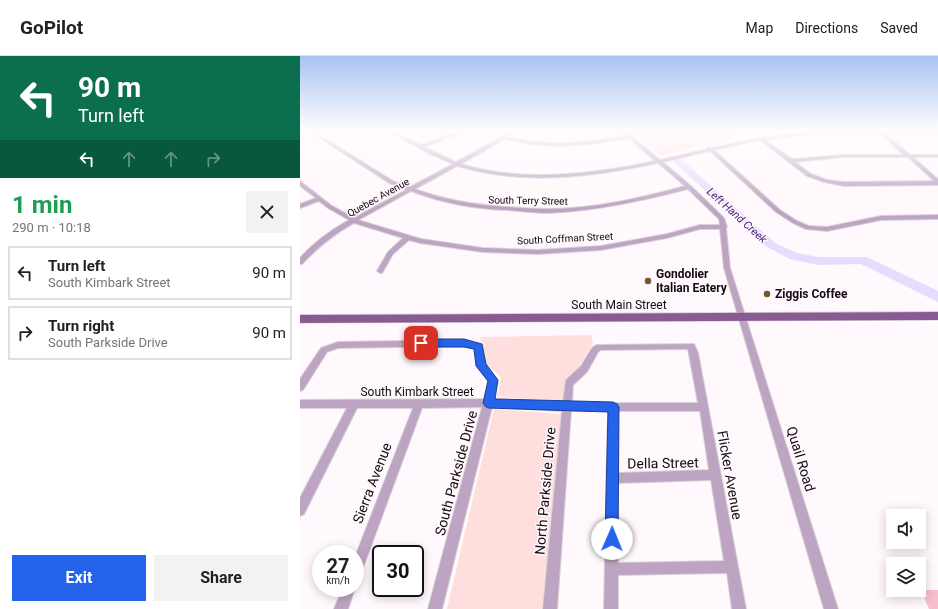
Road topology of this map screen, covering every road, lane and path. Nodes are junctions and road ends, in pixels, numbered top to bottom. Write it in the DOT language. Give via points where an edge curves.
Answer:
graph roads {
  1 [pos="351,157"];
  2 [pos="442,157"];
  3 [pos="455,157"];
  4 [pos="469,157"];
  5 [pos="655,157"];
  6 [pos="668,157"];
  7 [pos="720,157"];
  8 [pos="785,157"];
  9 [pos="825,157"];
  10 [pos="910,157"];
  11 [pos="658,159"];
  12 [pos="463,160"];
  13 [pos="791,161"];
  14 [pos="457,164"];
  15 [pos="300,183"];
  16 [pos="938,183"];
  17 [pos="689,187"];
  18 [pos="409,190"];
  19 [pos="319,199"];
  20 [pos="300,206"];
  21 [pos="938,217"];
  22 [pos="353,220"];
  23 [pos="724,226"];
  24 [pos="407,238"];
  25 [pos="300,262"];
  26 [pos="380,270"];
  27 [pos="937,316"];
  28 [pos="742,318"];
  29 [pos="300,319"];
  30 [pos="691,346"];
  31 [pos="300,387"];
  32 [pos="488,403"];
  33 [pos="300,404"];
  34 [pos="354,404"];
  35 [pos="419,404"];
  36 [pos="568,407"];
  37 [pos="613,407"];
  38 [pos="703,407"];
  39 [pos="715,475"];
  40 [pos="612,478"];
  41 [pos="300,510"];
  42 [pos="364,549"];
  43 [pos="732,567"];
  44 [pos="611,569"];
  45 [pos="346,597"];
  46 [pos="341,609"];
  47 [pos="435,609"];
  48 [pos="550,609"];
  49 [pos="611,609"];
  50 [pos="739,609"];
  51 [pos="831,609"];
  1 -- 18 [label="street, South Terry Street" via="391,182"];
  2 -- 14 [label="street"];
  3 -- 12 [label="street"];
  4 -- 12 [label="street, Quebec Avenue"];
  5 -- 11 [label="street"];
  6 -- 11 [label="street"];
  7 -- 21 [label="street" via="778,211 808,228 827,229 881,218"];
  8 -- 13 [label="street"];
  9 -- 13 [label="street"];
  10 -- 16 [label="street"];
  11 -- 12 [label="street" via="601,168 548,172 497,168"];
  11 -- 14 [label="street" via="594,174 554,177 514,175"];
  11 -- 17 [label="street"];
  12 -- 14 [label="street, Quebec Avenue"];
  13 -- 16 [label="street" via="809,175 832,182"];
  14 -- 18 [label="street, Quebec Avenue"];
  15 -- 19 [label="street, South Coffman Street"];
  17 -- 18 [label="street, South Terry Street" via="617,205 547,211 478,207 432,198"];
  17 -- 23 [label="street" via="719,215"];
  18 -- 22 [label="street, Quebec Avenue"];
  19 -- 20 [label="street"];
  19 -- 22 [label="street, South Coffman Street"];
  22 -- 24 [label="street, South Coffman Street"];
  22 -- 25 [label="street, Quebec Avenue" via="323,239"];
  23 -- 24 [label="street, South Coffman Street" via="700,227 601,248 538,252 482,250"];
  23 -- 28 [label="street, Quail Road" via="724,258"];
  24 -- 26 [label="street" via="390,253"];
  27 -- 28 [label="main road, South Main Street"];
  28 -- 29 [label="main road, South Main Street"];
  28 -- 51 [label="street, Quail Road"];
  30 -- 36 [label="street, North Parkside Drive" via="599,348 595,350 584,369 569,383"];
  30 -- 38 [label="street, Flicker Avenue"];
  31 -- 32 [label="street, South Parkside Drive" via="324,350 338,344 464,343 478,347 481,366 493,380"];
  32 -- 35 [label="street, South Kimbark Street"];
  32 -- 36 [label="street, South Kimbark Street"];
  32 -- 47 [label="street, South Parkside Drive"];
  33 -- 34 [label="street, South Kimbark Street"];
  34 -- 35 [label="street, South Kimbark Street"];
  34 -- 41 [label="street"];
  35 -- 42 [label="street, Sierra Avenue"];
  36 -- 37 [label="street, South Kimbark Street"];
  36 -- 48 [label="street, North Parkside Drive"];
  37 -- 38 [label="street, South Kimbark Street"];
  37 -- 40 [label="street"];
  38 -- 39 [label="street, Flicker Avenue"];
  39 -- 40 [label="street, Della Street"];
  39 -- 43 [label="street, Flicker Avenue"];
  40 -- 44 [label="street"];
  43 -- 44 [label="street"];
  43 -- 50 [label="street, Flicker Avenue"];
  44 -- 49 [label="street"];
  45 -- 46 [label="street"];
}
